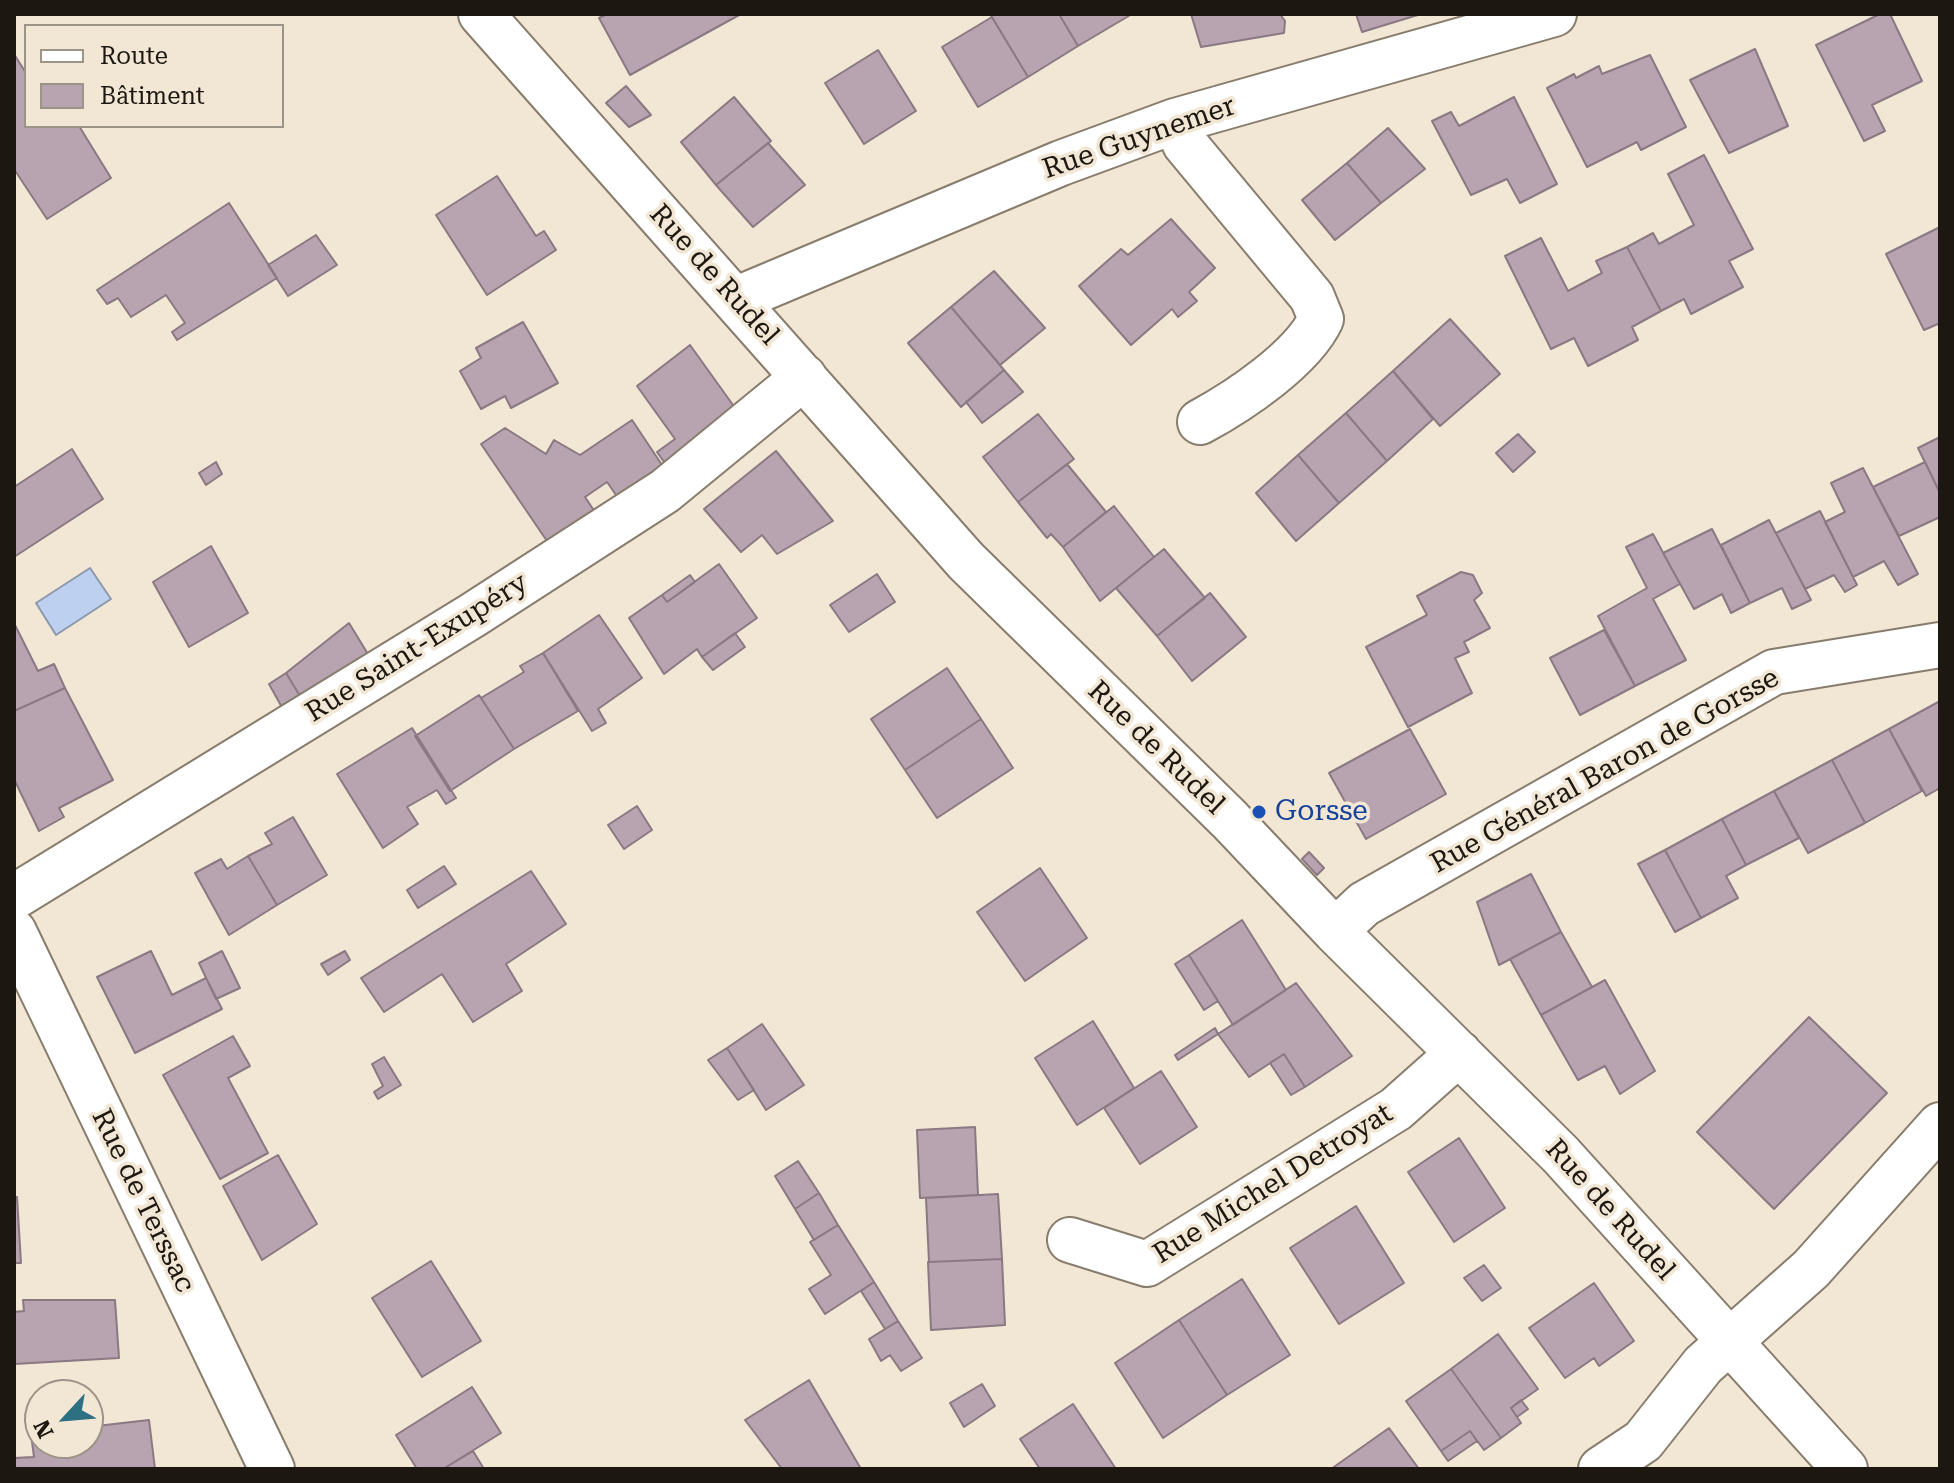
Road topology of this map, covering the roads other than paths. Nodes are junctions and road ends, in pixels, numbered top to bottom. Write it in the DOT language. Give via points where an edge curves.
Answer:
graph roads {
  1 [pos="481,14"];
  2 [pos="1527,18"];
  3 [pos="1175,121"];
  4 [pos="737,299"];
  5 [pos="804,377"];
  6 [pos="1200,422"];
  7 [pos="1940,645"];
  8 [pos="14,897"];
  9 [pos="1335,931"];
  10 [pos="14,932"];
  11 [pos="1459,1053"];
  12 [pos="1940,1125"];
  13 [pos="1070,1240"];
  14 [pos="1728,1341"];
  15 [pos="272,1469"];
  16 [pos="1601,1469"];
  17 [pos="1845,1469"];
  1 -- 4 [label="street, Rue de Rudel"];
  2 -- 3 [label="street, Rue Guynemer"];
  3 -- 4 [label="street, Rue Guynemer" via="1061,163"];
  3 -- 6 [label="street" via="1185,144 1312,297 1321,319 1313,336 1235,403"];
  4 -- 5 [label="street, Rue de Rudel"];
  5 -- 8 [label="street, Rue Saint-Exupéry" via="665,491"];
  5 -- 9 [label="street, Rue de Rudel" via="966,561 1230,820"];
  7 -- 9 [label="street, Rue Général Baron de Gorsse" via="1774,672 1364,904"];
  9 -- 11 [label="street, Rue de Rudel"];
  10 -- 15 [label="street, Rue de Terssac"];
  11 -- 13 [label="street, Rue Michel Detroyat" via="1396,1109 1147,1264"];
  11 -- 14 [label="street, Rue de Rudel" via="1561,1155"];
  12 -- 14 [label="street" via="1811,1269"];
  14 -- 16 [label="street" via="1643,1441"];
  14 -- 17 [label="street, Rue de Rudel"];
}
